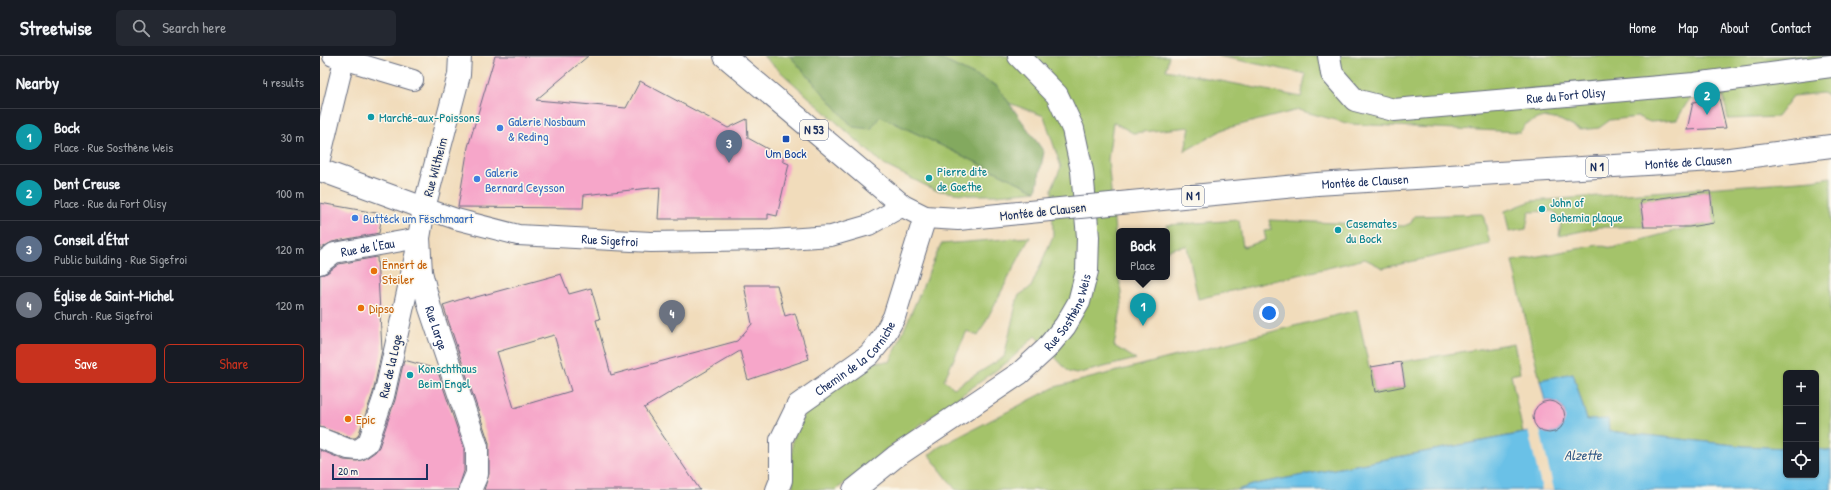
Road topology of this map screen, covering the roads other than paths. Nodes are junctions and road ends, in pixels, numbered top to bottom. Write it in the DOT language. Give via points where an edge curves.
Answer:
graph roads {
  1 [pos="460,56"];
  2 [pos="725,56"];
  3 [pos="1019,56"];
  4 [pos="1329,56"];
  5 [pos="341,57"];
  6 [pos="1831,66"];
  7 [pos="413,80"];
  8 [pos="1831,146"];
  9 [pos="320,159"];
  10 [pos="320,170"];
  11 [pos="903,206"];
  12 [pos="424,208"];
  13 [pos="1019,213"];
  14 [pos="926,217"];
  15 [pos="419,238"];
  16 [pos="320,264"];
  17 [pos="320,438"];
  18 [pos="470,490"];
  19 [pos="777,490"];
  20 [pos="854,490"];
  1 -- 12 [label="street, Rue Wiltheim" via="459,75"];
  2 -- 11 [label="street, N 53"];
  3 -- 20 [label="street, Rue Sosthène Weis" via="1057,95 1073,129 1082,171 1088,237 1087,271 1080,302 1046,349 1020,373 895,457"];
  4 -- 6 [label="street, Rue du Fort Olisy" via="1332,74 1355,100 1394,110 1694,84"];
  5 -- 7 [label="street"];
  5 -- 9 [label="street"];
  8 -- 13 [label="street, Montée de Clausen / N 1, bridge" via="1730,159 1317,184"];
  10 -- 12 [label="street, Rue Sigefroi"];
  11 -- 12 [label="street, Rue Sigefroi" via="869,225 831,236 772,240 652,242 518,234 456,219"];
  11 -- 14 [label="street, Montée de Clausen / N 53"];
  12 -- 15 [label="street, Rue Large"];
  13 -- 14 [label="street, Montée de Clausen / N 53" via="958,219"];
  14 -- 19 [label="street, Chemin de la Corniche" via="894,317 882,339 869,355 798,405 781,440 781,480"];
  15 -- 16 [label="street, Rue de l'Eau" via="334,253"];
  15 -- 17 [label="street, Rue de la Loge" via="384,396 368,443 358,450"];
  15 -- 18 [label="street, Rue Large" via="421,272 430,308 478,447 477,474"];
}
